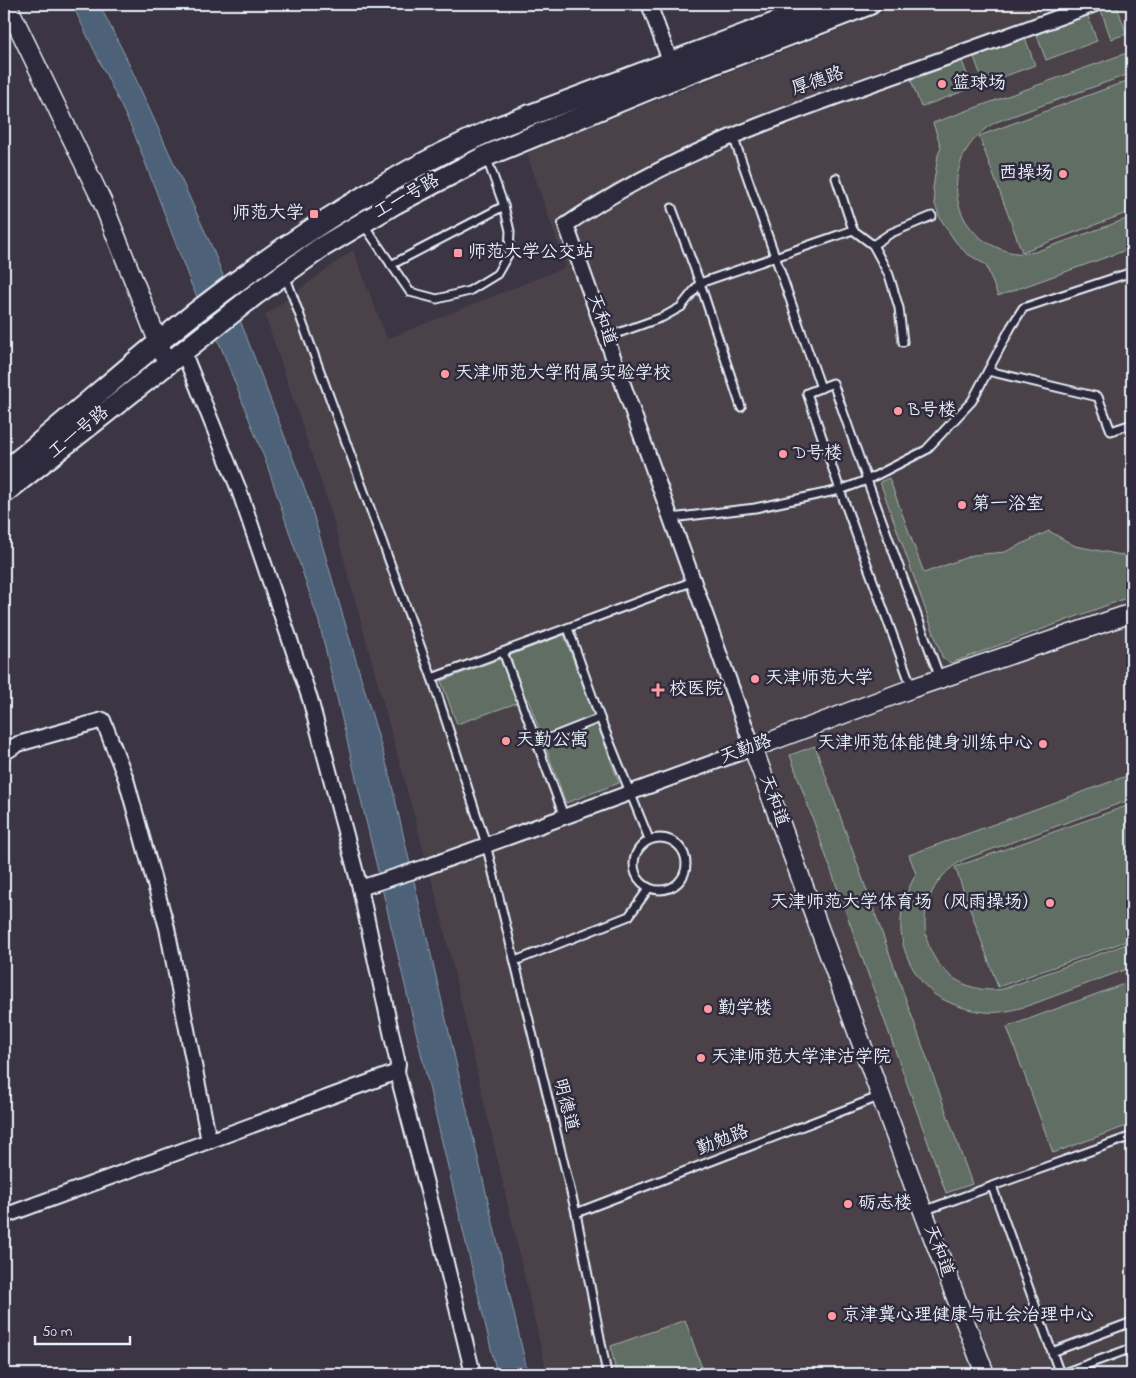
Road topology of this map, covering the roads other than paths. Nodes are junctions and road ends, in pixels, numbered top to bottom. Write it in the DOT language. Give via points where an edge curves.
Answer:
graph roads {
  1 [pos="7,4"];
  2 [pos="649,4"];
  3 [pos="826,4"];
  4 [pos="870,4"];
  5 [pos="1095,4"];
  6 [pos="673,71"];
  7 [pos="733,136"];
  8 [pos="486,156"];
  9 [pos="836,178"];
  10 [pos="504,206"];
  11 [pos="672,208"];
  12 [pos="932,216"];
  13 [pos="363,222"];
  14 [pos="566,225"];
  15 [pos="853,230"];
  16 [pos="873,245"];
  17 [pos="776,257"];
  18 [pos="392,265"];
  19 [pos="1132,272"];
  20 [pos="285,274"];
  21 [pos="700,283"];
  22 [pos="607,337"];
  23 [pos="903,342"];
  24 [pos="158,344"];
  25 [pos="183,351"];
  26 [pos="166,364"];
  27 [pos="988,371"];
  28 [pos="821,388"];
  29 [pos="741,407"];
  30 [pos="1132,424"];
  31 [pos="4,472"];
  32 [pos="867,480"];
  33 [pos="840,490"];
  34 [pos="4,493"];
  35 [pos="671,518"];
  36 [pos="694,581"];
  37 [pos="1132,613"];
  38 [pos="568,628"];
  39 [pos="503,652"];
  40 [pos="432,678"];
  41 [pos="940,679"];
  42 [pos="912,688"];
  43 [pos="600,718"];
  44 [pos="537,742"];
  45 [pos="753,748"];
  46 [pos="4,753"];
  47 [pos="630,792"];
  48 [pos="564,816"];
  49 [pos="649,839"];
  50 [pos="486,844"];
  51 [pos="360,888"];
  52 [pos="649,888"];
  53 [pos="515,961"];
  54 [pos="397,1072"];
  55 [pos="881,1096"];
  56 [pos="1132,1136"];
  57 [pos="209,1141"];
  58 [pos="992,1186"];
  59 [pos="923,1211"];
  60 [pos="576,1213"];
  61 [pos="4,1216"];
  62 [pos="1132,1322"];
  63 [pos="1132,1348"];
  64 [pos="1052,1352"];
  65 [pos="473,1374"];
  66 [pos="607,1374"];
  67 [pos="985,1374"];
  68 [pos="1061,1374"];
  1 -- 24 [label="street" via="102,201"];
  2 -- 6 [label="street"];
  3 -- 6 [label="main road, 工一号路"];
  4 -- 6 [label="main road, 工一号路"];
  5 -- 7 [label="street, 厚德路" via="794,110"];
  6 -- 8 [label="main road, 工一号路"];
  6 -- 24 [label="main road, 工一号路" via="500,126 467,140 352,204 246,276"];
  7 -- 14 [label="street, 厚德路" via="676,161 597,203"];
  7 -- 17 [label="lane"];
  8 -- 10 [label="lane"];
  8 -- 13 [label="main road, 工一号路"];
  9 -- 15 [label="lane"];
  10 -- 18 [label="lane"];
  10 -- 18 [label="lane" via="510,231 509,253 496,274 470,291 437,299 410,292"];
  11 -- 21 [label="lane"];
  12 -- 16 [label="lane" via="891,233"];
  13 -- 18 [label="lane"];
  13 -- 20 [label="main road, 工一号路"];
  14 -- 22 [label="street, 天和道"];
  15 -- 16 [label="lane"];
  15 -- 17 [label="lane"];
  16 -- 23 [label="lane" via="889,275 899,308"];
  17 -- 21 [label="lane"];
  17 -- 28 [label="lane"];
  19 -- 27 [label="lane" via="1023,308"];
  20 -- 25 [label="main road, 工一号路"];
  20 -- 40 [label="lane, 明德道"];
  21 -- 22 [label="lane" via="681,307 663,317"];
  21 -- 29 [label="lane"];
  22 -- 35 [label="street, 天和道"];
  24 -- 26 [label="street"];
  24 -- 31 [label="main road, 工一号路"];
  25 -- 26 [label="main road, 工一号路"];
  25 -- 51 [label="street" via="240,490 310,699"];
  26 -- 34 [label="main road, 工一号路"];
  27 -- 30 [label="lane" via="1098,397 1111,431"];
  27 -- 32 [label="lane" via="972,401 926,450"];
  28 -- 32 [label="lane" via="833,383"];
  28 -- 33 [label="lane" via="807,393"];
  32 -- 33 [label="lane"];
  32 -- 41 [label="lane"];
  33 -- 35 [label="lane" via="756,508"];
  33 -- 42 [label="lane"];
  35 -- 36 [label="street, 天和道"];
  36 -- 38 [label="lane"];
  36 -- 45 [label="street, 天和道"];
  37 -- 41 [label="street, 天勤路"];
  38 -- 39 [label="lane"];
  38 -- 43 [label="lane"];
  39 -- 40 [label="lane"];
  39 -- 44 [label="lane"];
  40 -- 50 [label="lane, 明德道"];
  41 -- 42 [label="street, 天勤路"];
  42 -- 45 [label="street, 天勤路"];
  43 -- 44 [label="lane"];
  43 -- 47 [label="lane"];
  44 -- 48 [label="lane"];
  45 -- 47 [label="street, 天勤路"];
  45 -- 55 [label="street, 天和道"];
  46 -- 57 [label="street" via="18,744 103,720 126,779 167,928"];
  47 -- 48 [label="street, 天勤路"];
  47 -- 49 [label="lane"];
  48 -- 50 [label="street, 天勤路"];
  49 -- 52 [label="lane" via="638,848 633,860 635,874"];
  49 -- 52 [label="lane" via="663,837 676,843 684,854 686,867 676,885 663,890"];
  50 -- 51 [label="street, 天勤路"];
  50 -- 53 [label="lane, 明德道"];
  51 -- 54 [label="street" via="398,1064"];
  52 -- 53 [label="lane" via="628,916"];
  53 -- 60 [label="lane, 明德道"];
  54 -- 57 [label="street"];
  54 -- 65 [label="street"];
  55 -- 59 [label="street, 天和道"];
  55 -- 60 [label="lane, 勤勉路"];
  56 -- 58 [label="lane"];
  57 -- 61 [label="street"];
  58 -- 59 [label="lane"];
  58 -- 64 [label="lane"];
  59 -- 67 [label="street, 天和道"];
  60 -- 66 [label="lane, 明德道"];
  62 -- 64 [label="lane"];
  63 -- 68 [label="lane"];
  64 -- 68 [label="lane"];
}
